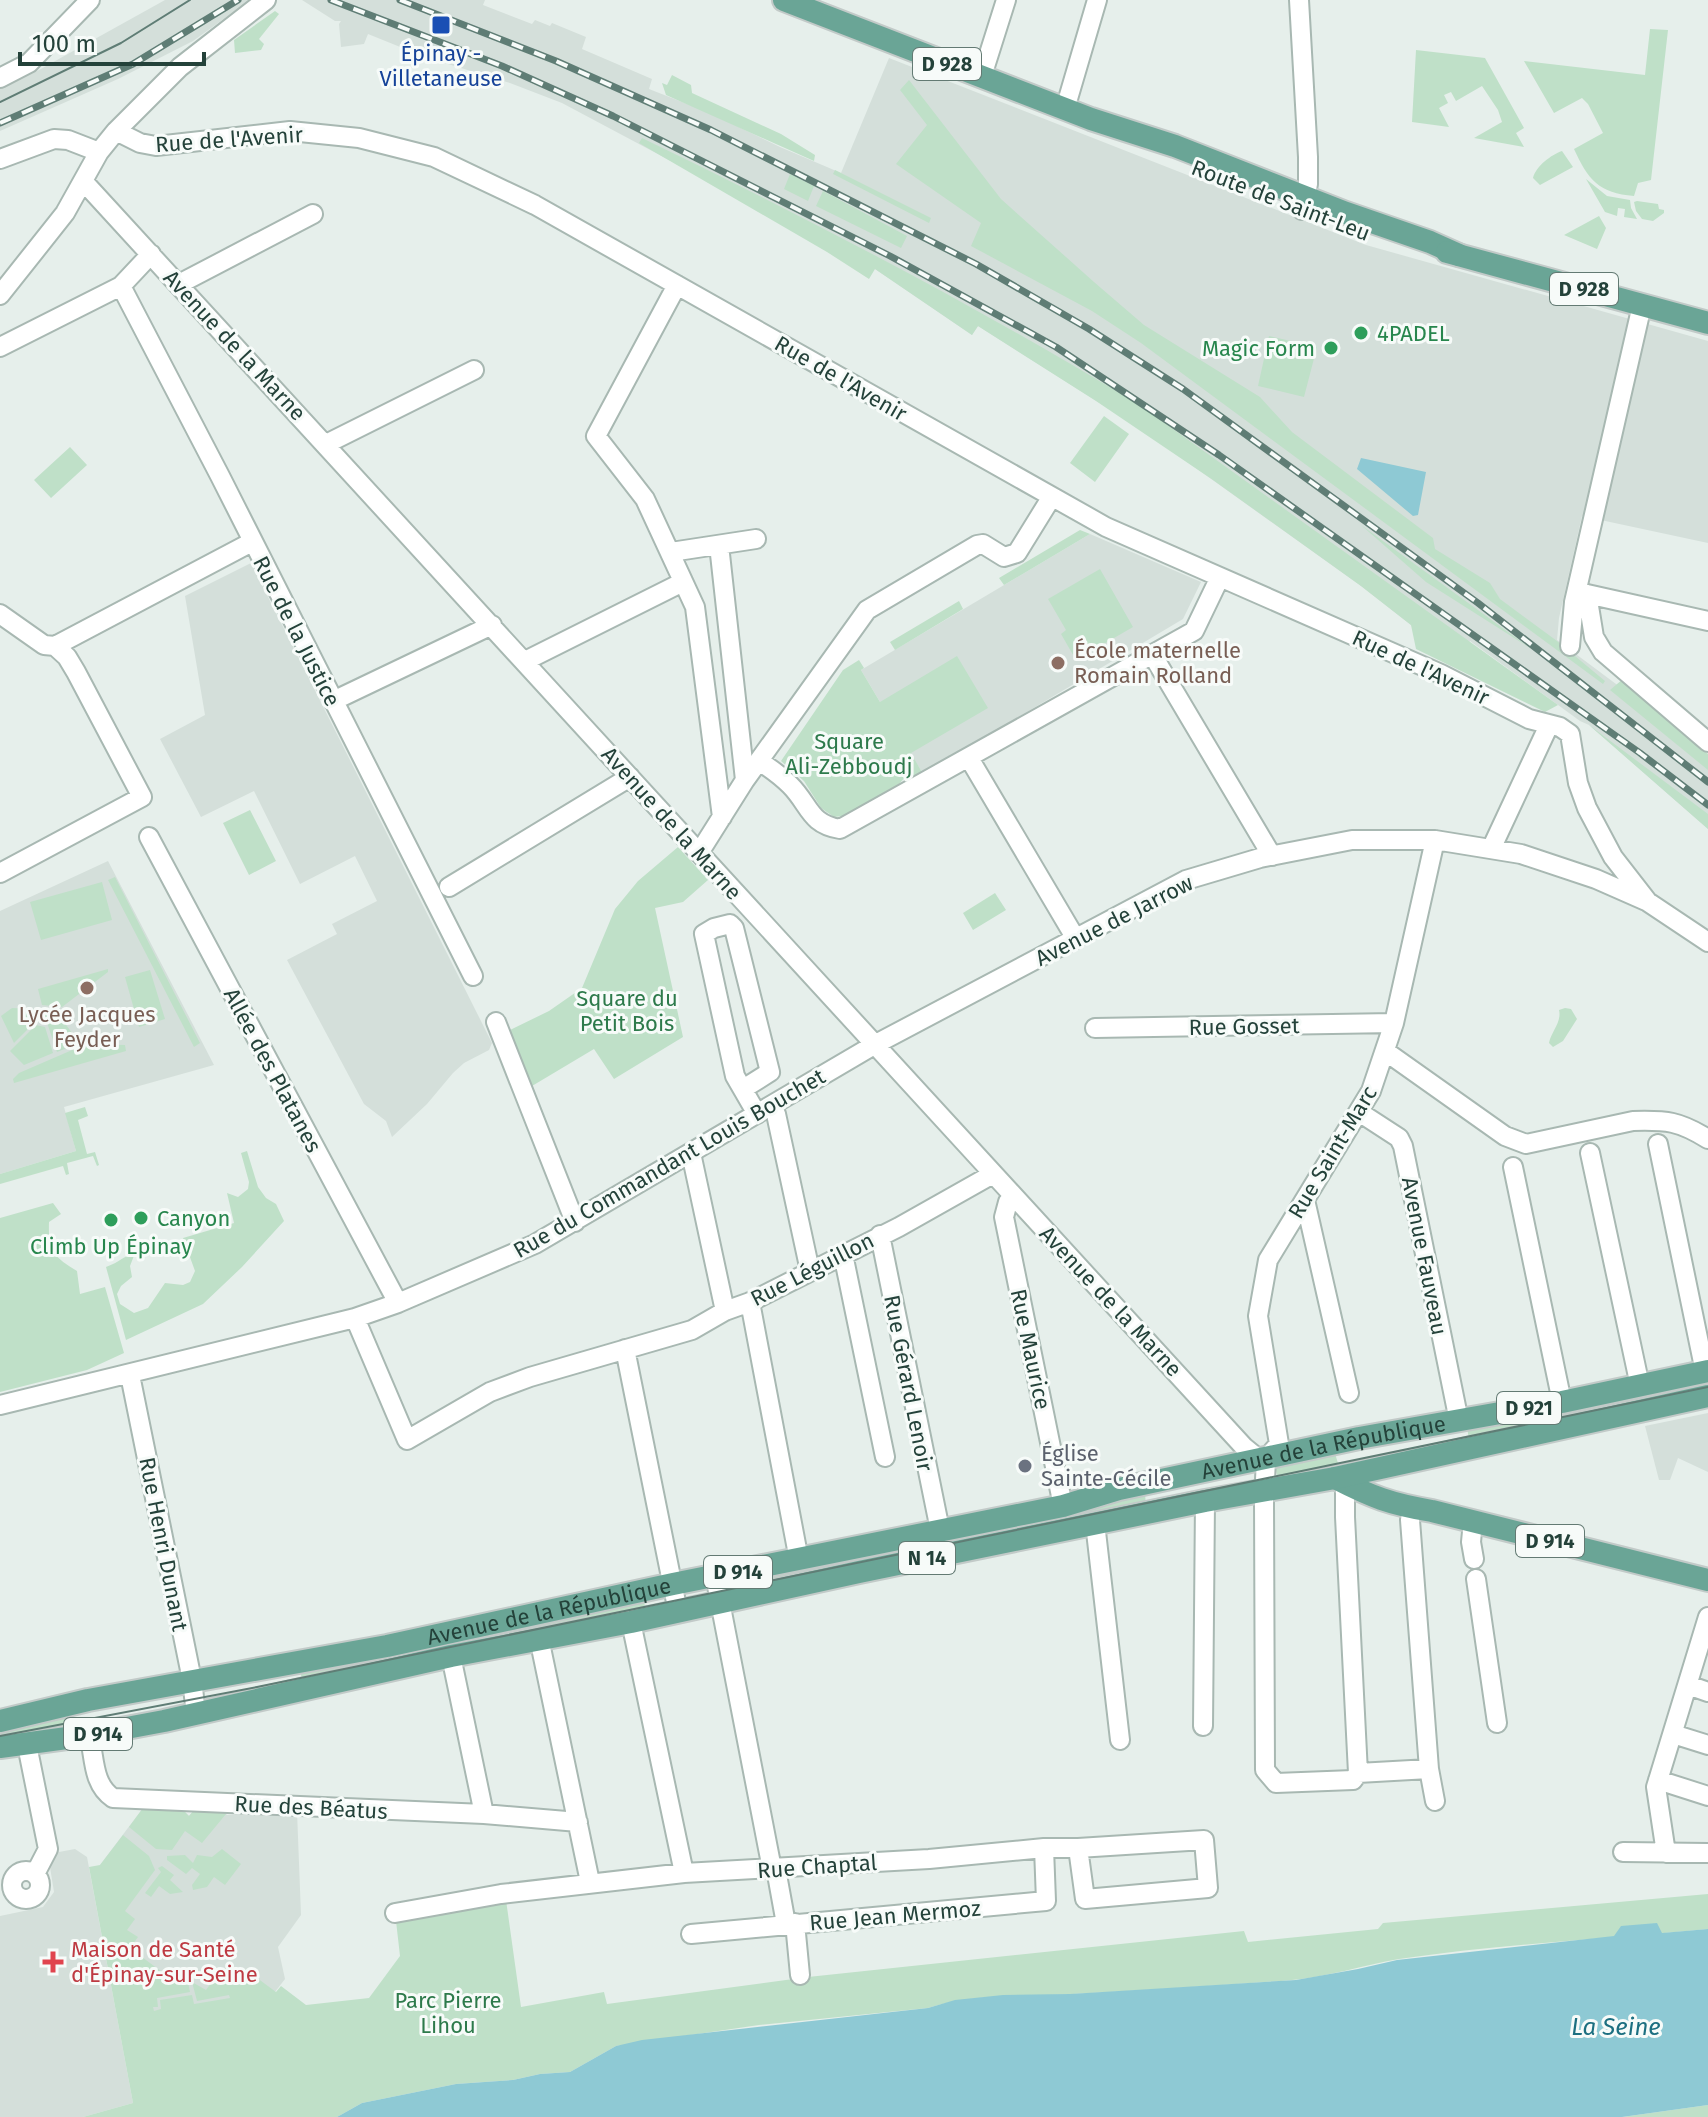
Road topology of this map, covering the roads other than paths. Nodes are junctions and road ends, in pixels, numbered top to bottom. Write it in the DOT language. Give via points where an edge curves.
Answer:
graph roads {
  1 [pos="90,0"];
  2 [pos="266,0"];
  3 [pos="784,0"];
  4 [pos="1006,0"];
  5 [pos="1097,0"];
  6 [pos="1299,0"];
  7 [pos="982,76"];
  8 [pos="0,78"];
  9 [pos="1065,109"];
  10 [pos="116,131"];
  11 [pos="99,152"];
  12 [pos="0,159"];
  13 [pos="83,181"];
  14 [pos="1303,204"];
  15 [pos="313,214"];
  16 [pos="151,254"];
  17 [pos="179,284"];
  18 [pos="677,285"];
  19 [pos="121,286"];
  20 [pos="0,295"];
  21 [pos="1642,305"];
  22 [pos="1708,323"];
  23 [pos="0,347"];
  24 [pos="474,370"];
  25 [pos="326,444"];
  26 [pos="1051,498"];
  27 [pos="756,539"];
  28 [pos="252,542"];
  29 [pos="719,545"];
  30 [pos="671,552"];
  31 [pos="1220,577"];
  32 [pos="675,586"];
  33 [pos="1582,592"];
  34 [pos="0,614"];
  35 [pos="1708,621"];
  36 [pos="492,625"];
  37 [pos="55,646"];
  38 [pos="1570,646"];
  39 [pos="1152,654"];
  40 [pos="525,661"];
  41 [pos="333,701"];
  42 [pos="1549,725"];
  43 [pos="1708,742"];
  44 [pos="969,758"];
  45 [pos="759,761"];
  46 [pos="630,777"];
  47 [pos="745,780"];
  48 [pos="722,817"];
  49 [pos="149,837"];
  50 [pos="1435,840"];
  51 [pos="1492,847"];
  52 [pos="699,853"];
  53 [pos="1272,856"];
  54 [pos="0,873"];
  55 [pos="449,887"];
  56 [pos="1648,902"];
  57 [pos="1076,939"];
  58 [pos="1708,942"];
  59 [pos="473,976"];
  60 [pos="496,1022"];
  61 [pos="1394,1023"];
  62 [pos="1095,1028"];
  63 [pos="874,1045"];
  64 [pos="1385,1051"];
  65 [pos="743,1089"];
  66 [pos="1359,1112"];
  67 [pos="767,1114"];
  68 [pos="1708,1139"];
  69 [pos="1658,1144"];
  70 [pos="691,1153"];
  71 [pos="1590,1153"];
  72 [pos="1513,1167"];
  73 [pos="993,1174"];
  74 [pos="1014,1196"];
  75 [pos="1305,1200"];
  76 [pos="575,1222"];
  77 [pos="880,1235"];
  78 [pos="843,1254"];
  79 [pos="810,1271"];
  80 [pos="750,1302"];
  81 [pos="398,1303"];
  82 [pos="725,1311"];
  83 [pos="355,1318"];
  84 [pos="625,1349"];
  85 [pos="1707,1371"];
  86 [pos="130,1375"];
  87 [pos="1640,1386"];
  88 [pos="1349,1393"];
  89 [pos="1708,1396"];
  90 [pos="1562,1402"];
  91 [pos="0,1405"];
  92 [pos="1459,1421"];
  93 [pos="1349,1440"];
  94 [pos="885,1457"];
  95 [pos="1266,1459"];
  96 [pos="1370,1470"];
  97 [pos="1340,1481"];
  98 [pos="1264,1492"];
  99 [pos="1205,1501"];
  100 [pos="1063,1506"];
  101 [pos="1402,1506"];
  102 [pos="1473,1521"];
  103 [pos="1095,1523"];
  104 [pos="940,1530"];
  105 [pos="1474,1559"];
  106 [pos="799,1560"];
  107 [pos="859,1572"];
  108 [pos="715,1576"];
  109 [pos="1476,1579"];
  110 [pos="1708,1580"];
  111 [pos="673,1584"];
  112 [pos="720,1603"];
  113 [pos="678,1612"];
  114 [pos="1708,1617"];
  115 [pos="631,1622"];
  116 [pos="539,1638"];
  117 [pos="451,1656"];
  118 [pos="192,1680"];
  119 [pos="1688,1685"];
  120 [pos="1708,1692"];
  121 [pos="196,1714"];
  122 [pos="0,1721"];
  123 [pos="1497,1723"];
  124 [pos="1203,1726"];
  125 [pos="1673,1734"];
  126 [pos="89,1735"];
  127 [pos="1120,1740"];
  128 [pos="27,1745"];
  129 [pos="1708,1745"];
  130 [pos="0,1747"];
  131 [pos="1429,1769"];
  132 [pos="1358,1773"];
  133 [pos="1658,1780"];
  134 [pos="1708,1796"];
  135 [pos="1435,1801"];
  136 [pos="484,1814"];
  137 [pos="578,1822"];
  138 [pos="1049,1848"];
  139 [pos="1078,1848"];
  140 [pos="1623,1852"];
  141 [pos="1666,1853"];
  142 [pos="1708,1853"];
  143 [pos="774,1869"];
  144 [pos="684,1873"];
  145 [pos="590,1882"];
  146 [pos="0,1906"];
  147 [pos="395,1913"];
  148 [pos="791,1924"];
  149 [pos="691,1934"];
  150 [pos="800,1975"];
  1 -- 8 [label="street" via="29,63"];
  2 -- 10 [label="street" via="180,67"];
  3 -- 7 [label="main road, Route de Saint-Leu / D 928"];
  4 -- 7 [label="street"];
  5 -- 9 [label="street"];
  6 -- 14 [label="street" via="1308,157"];
  7 -- 9 [label="main road, Route de Saint-Leu / D 928"];
  9 -- 14 [label="main road, Route de Saint-Leu / D 928" via="1111,125 1144,147"];
  10 -- 11 [label="street"];
  10 -- 18 [label="street, Rue de l'Avenir" via="156,146 290,131 359,138 434,157 535,205"];
  11 -- 12 [label="street" via="54,139"];
  11 -- 13 [label="street"];
  13 -- 16 [label="street, Avenue de la Marne"];
  13 -- 20 [label="street" via="65,213"];
  14 -- 21 [label="main road, Route de Saint-Leu / D 928" via="1353,230"];
  15 -- 17 [label="street"];
  16 -- 17 [label="street, Avenue de la Marne"];
  16 -- 19 [label="street"];
  17 -- 25 [label="street, Avenue de la Marne"];
  18 -- 26 [label="street, Rue de l'Avenir"];
  18 -- 30 [label="street" via="596,436 645,499"];
  19 -- 23 [label="street"];
  19 -- 28 [label="street, Rue de la Justice"];
  21 -- 22 [label="main road, Route de Saint-Leu / D 928"];
  21 -- 33 [label="street"];
  24 -- 25 [label="street"];
  25 -- 36 [label="street, Avenue de la Marne"];
  26 -- 31 [label="street, Rue de l'Avenir"];
  26 -- 45 [label="street" via="1017,553 1004,557 977,545 867,610"];
  27 -- 29 [label="street"];
  28 -- 37 [label="street"];
  28 -- 41 [label="street, Rue de la Justice"];
  29 -- 30 [label="street"];
  29 -- 47 [label="street"];
  30 -- 48 [label="street" via="695,607"];
  31 -- 39 [label="street" via="1194,631"];
  31 -- 42 [label="street, Rue de l'Avenir"];
  32 -- 40 [label="street"];
  33 -- 35 [label="street"];
  33 -- 38 [label="street"];
  33 -- 43 [label="street" via="1594,637 1607,656"];
  34 -- 37 [label="street" via="44,645"];
  36 -- 40 [label="street, Avenue de la Marne"];
  36 -- 41 [label="street"];
  37 -- 54 [label="street" via="67,657 142,797"];
  39 -- 44 [label="street"];
  39 -- 53 [label="street"];
  40 -- 46 [label="street, Avenue de la Marne"];
  41 -- 59 [label="street, Rue de la Justice"];
  42 -- 51 [label="street"];
  42 -- 56 [label="street" via="1570,734 1578,783 1600,836"];
  44 -- 45 [label="street" via="840,829 824,826 812,816 788,782"];
  44 -- 57 [label="street"];
  45 -- 47 [label="street"];
  46 -- 52 [label="street, Avenue de la Marne"];
  46 -- 55 [label="street"];
  47 -- 48 [label="street"];
  48 -- 52 [label="street"];
  49 -- 81 [label="street, Allée des Platanes"];
  50 -- 51 [label="street, Avenue de Jarrow"];
  50 -- 53 [label="street, Avenue de Jarrow" via="1352,840"];
  50 -- 61 [label="street, Rue Saint-Marc"];
  51 -- 56 [label="street, Avenue de Jarrow" via="1543,860"];
  52 -- 63 [label="street, Avenue de la Marne"];
  53 -- 57 [label="street, Avenue de Jarrow" via="1186,880"];
  56 -- 58 [label="street"];
  57 -- 63 [label="street, Avenue de Jarrow"];
  60 -- 76 [label="street"];
  61 -- 62 [label="street, Rue Gosset"];
  61 -- 64 [label="street, Rue Saint-Marc"];
  63 -- 67 [label="street, Rue du Commandant Louis Bouchet"];
  63 -- 73 [label="street, Avenue de la Marne"];
  64 -- 66 [label="street, Rue Saint-Marc"];
  64 -- 68 [label="street" via="1505,1136 1526,1144 1647,1120 1683,1124"];
  65 -- 65 [label="street" via="735,1076 704,934 730,924 770,1072"];
  65 -- 67 [label="street"];
  66 -- 75 [label="street, Rue Saint-Marc"];
  66 -- 92 [label="street, Avenue Fauveau" via="1403,1146"];
  67 -- 70 [label="street, Rue du Commandant Louis Bouchet"];
  67 -- 79 [label="street"];
  69 -- 85 [label="street"];
  70 -- 76 [label="street, Rue du Commandant Louis Bouchet"];
  70 -- 82 [label="street"];
  71 -- 87 [label="street"];
  72 -- 90 [label="street"];
  73 -- 74 [label="street, Avenue de la Marne"];
  73 -- 77 [label="street, Rue Léguillon"];
  74 -- 95 [label="street, Avenue de la Marne" via="1244,1447"];
  74 -- 100 [label="street, Rue Maurice" via="1004,1217"];
  75 -- 88 [label="street"];
  75 -- 95 [label="street, Rue Saint-Marc" via="1268,1260 1258,1316 1279,1444"];
  76 -- 81 [label="street, Rue du Commandant Louis Bouchet"];
  77 -- 78 [label="street, Rue Léguillon"];
  77 -- 104 [label="street, Rue Gérard Lenoir"];
  78 -- 79 [label="street, Rue Léguillon"];
  78 -- 94 [label="street"];
  79 -- 80 [label="street, Rue Léguillon"];
  80 -- 82 [label="street, Rue Léguillon"];
  80 -- 106 [label="street"];
  81 -- 83 [label="street, Rue du Commandant Louis Bouchet"];
  82 -- 84 [label="street, Rue Léguillon" via="692,1330"];
  83 -- 84 [label="street, Rue Léguillon" via="407,1440 490,1392"];
  83 -- 86 [label="street, Rue du Commandant Louis Bouchet"];
  84 -- 111 [label="street"];
  85 -- 87 [label="main road, Avenue de la République / D 921"];
  86 -- 91 [label="street, Rue du Commandant Louis Bouchet"];
  86 -- 118 [label="street, Rue Henri Dunant"];
  87 -- 90 [label="main road, Avenue de la République / D 921"];
  89 -- 96 [label="main road, Avenue de la République / D 921"];
  90 -- 92 [label="main road, Avenue de la République / D 921"];
  92 -- 93 [label="main road, Avenue de la République / D 921"];
  93 -- 95 [label="main road, Avenue de la République / D 914"];
  93 -- 96 [label="main road"];
  95 -- 98 [label="street"];
  95 -- 100 [label="main road, Avenue de la République / D 914"];
  96 -- 97 [label="main road, Avenue de la République / D 921"];
  96 -- 101 [label="main road"];
  97 -- 98 [label="main road, Avenue de la République"];
  97 -- 101 [label="main road, D 914"];
  97 -- 132 [label="street"];
  98 -- 99 [label="main road, Avenue de la République"];
  98 -- 132 [label="street" via="1265,1770 1276,1783 1353,1780"];
  99 -- 103 [label="main road, Avenue de la République"];
  99 -- 124 [label="street"];
  100 -- 104 [label="main road, Avenue de la République / D 914"];
  101 -- 102 [label="main road, D 914"];
  101 -- 131 [label="street" via="1410,1520"];
  102 -- 105 [label="street"];
  102 -- 110 [label="main road, D 914"];
  103 -- 107 [label="main road, Avenue de la République / N 14"];
  103 -- 127 [label="street"];
  104 -- 106 [label="main road, Avenue de la République / D 914"];
  106 -- 108 [label="main road, Avenue de la République / D 914"];
  107 -- 112 [label="main road, Avenue de la République / D 914"];
  108 -- 111 [label="main road, Avenue de la République / D 914"];
  108 -- 112 [label="street"];
  109 -- 123 [label="street"];
  111 -- 113 [label="street"];
  111 -- 118 [label="main road, Avenue de la République / D 914" via="372,1649"];
  112 -- 113 [label="main road, Avenue de la République / D 914"];
  112 -- 143 [label="street"];
  113 -- 115 [label="main road, Avenue de la République / D 914"];
  114 -- 119 [label="street"];
  115 -- 116 [label="main road, Avenue de la République / D 914"];
  115 -- 144 [label="street"];
  116 -- 117 [label="main road, Avenue de la République / D 914"];
  116 -- 137 [label="street"];
  117 -- 121 [label="main road, Avenue de la République / D 914"];
  117 -- 136 [label="street"];
  118 -- 121 [label="street, Rue Henri Dunant"];
  118 -- 122 [label="main road, Avenue de la République / D 914"];
  119 -- 120 [label="street"];
  119 -- 125 [label="street"];
  121 -- 126 [label="main road, Avenue de la République / D 914"];
  125 -- 129 [label="street"];
  125 -- 133 [label="street"];
  126 -- 128 [label="main road, Avenue de la République / D 914"];
  126 -- 136 [label="street, Rue des Béatus" via="98,1782 113,1798"];
  128 -- 130 [label="main road, Avenue de la République / D 914"];
  128 -- 146 [label="street" via="48,1849 35,1874 40,1884 35,1895 15,1893"];
  131 -- 132 [label="street"];
  131 -- 135 [label="street"];
  133 -- 134 [label="street"];
  133 -- 141 [label="street"];
  136 -- 137 [label="street, Rue des Béatus"];
  137 -- 145 [label="street"];
  138 -- 139 [label="street, Rue Chaptal"];
  138 -- 143 [label="street, Rue Chaptal"];
  138 -- 148 [label="street, Rue Jean Mermoz" via="1046,1901"];
  139 -- 139 [label="street, Rue Chaptal" via="1085,1899 1208,1888 1204,1840"];
  140 -- 141 [label="street"];
  141 -- 142 [label="street"];
  143 -- 144 [label="street, Rue Chaptal"];
  143 -- 148 [label="street"];
  144 -- 145 [label="street, Rue Chaptal"];
  145 -- 147 [label="street, Rue Chaptal"];
  148 -- 149 [label="street, Rue Jean Mermoz"];
  148 -- 150 [label="street"];
}
